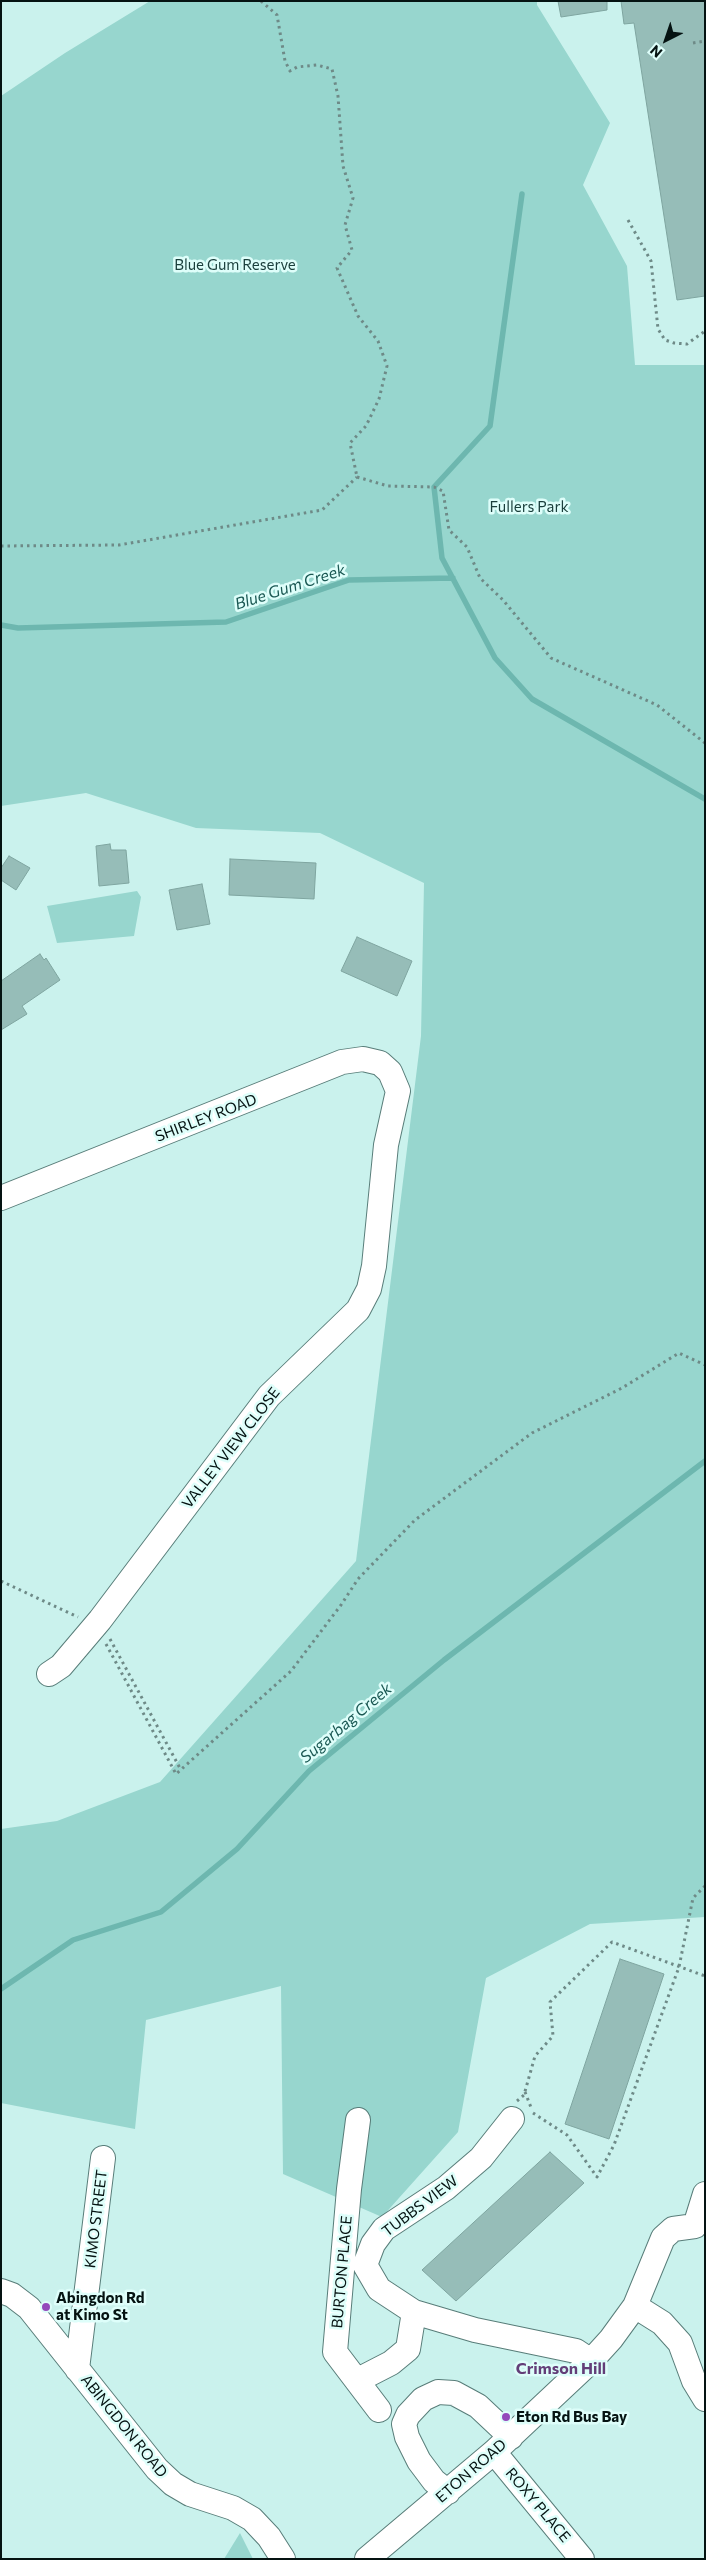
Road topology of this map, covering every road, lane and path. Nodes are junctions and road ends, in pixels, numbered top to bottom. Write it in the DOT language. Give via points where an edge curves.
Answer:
graph roads {
  1 [pos="261,1"];
  2 [pos="705,41"];
  3 [pos="694,43"];
  4 [pos="628,220"];
  5 [pos="705,331"];
  6 [pos="357,477"];
  7 [pos="1,546"];
  8 [pos="705,743"];
  9 [pos="398,1091"];
  10 [pos="1,1198"];
  11 [pos="705,1365"];
  12 [pos="1,1581"];
  13 [pos="97,1623"];
  14 [pos="48,1674"];
  15 [pos="181,1770"];
  16 [pos="705,1886"];
  17 [pos="679,1967"];
  18 [pos="705,1976"];
  19 [pos="522,2116"];
  20 [pos="358,2120"];
  21 [pos="103,2158"];
  22 [pos="705,2194"];
  23 [pos="700,2227"];
  24 [pos="1,2291"];
  25 [pos="635,2306"];
  26 [pos="414,2312"];
  27 [pos="590,2361"];
  28 [pos="78,2369"];
  29 [pos="358,2380"];
  30 [pos="705,2399"];
  31 [pos="379,2410"];
  32 [pos="502,2444"];
  33 [pos="448,2492"];
  34 [pos="283,2559"];
  35 [pos="367,2559"];
  36 [pos="582,2559"];
  1 -- 6 [label="path" via="277,15 285,62 290,71 317,65 332,69 338,96 344,166 353,198 345,225 352,250 337,268 358,316 378,341 387,366 379,399 366,426 350,443"];
  2 -- 3 [label="path"];
  4 -- 5 [label="path" via="651,261 658,329 665,340 687,344"];
  6 -- 7 [label="path" via="322,510 119,545"];
  6 -- 8 [label="path" via="388,486 434,487 443,491 449,530 467,546 480,578 503,600 551,658 657,705"];
  9 -- 10 [label="street, SHIRLEY ROAD" via="390,1072 380,1063 364,1059 342,1062"];
  9 -- 13 [label="street, VALLEY VIEW CLOSE" via="386,1145 374,1266 369,1289 358,1310 269,1396"];
  11 -- 15 [label="path" via="679,1353 622,1388 532,1433 415,1520 358,1578 291,1671"];
  12 -- 13 [label="path"];
  13 -- 14 [label="street, VALLEY VIEW CLOSE" via="61,1666"];
  13 -- 15 [label="path"];
  13 -- 15 [label="path" via="176,1774"];
  16 -- 17 [label="path" via="693,1898"];
  17 -- 18 [label="path"];
  17 -- 19 [label="path" via="612,1942 550,2002 554,2036 535,2056 524,2095 516,2102"];
  17 -- 19 [label="path" via="614,2145 597,2176 566,2135"];
  19 -- 26 [label="street, TUBBS VIEW" via="481,2158 446,2188 384,2229 373,2244 365,2265 374,2281 379,2289"];
  20 -- 29 [label="street, BURTON PLACE" via="335,2352"];
  21 -- 28 [label="street, KIMO STREET"];
  22 -- 23 [label="street, ETON ROAD"];
  23 -- 25 [label="street, ETON ROAD" via="672,2229 663,2238"];
  24 -- 28 [label="street, ABINGDON ROAD" via="29,2308"];
  25 -- 27 [label="street, ETON ROAD"];
  25 -- 30 [label="street" via="662,2323 680,2343 694,2381"];
  26 -- 27 [label="street, TUBBS VIEW" via="475,2330 576,2351"];
  26 -- 29 [label="street" via="408,2349 391,2363"];
  27 -- 32 [label="street, ETON ROAD"];
  28 -- 34 [label="street, ABINGDON ROAD" via="157,2469 173,2484 252,2519"];
  29 -- 31 [label="street, BURTON PLACE"];
  32 -- 33 [label="street, ETON ROAD"];
  32 -- 33 [label="street" via="478,2406 454,2392 438,2392 423,2399 408,2415 404,2424 406,2437 434,2481"];
  32 -- 36 [label="street, ROXY PLACE"];
  33 -- 35 [label="street, ETON ROAD"];
}
